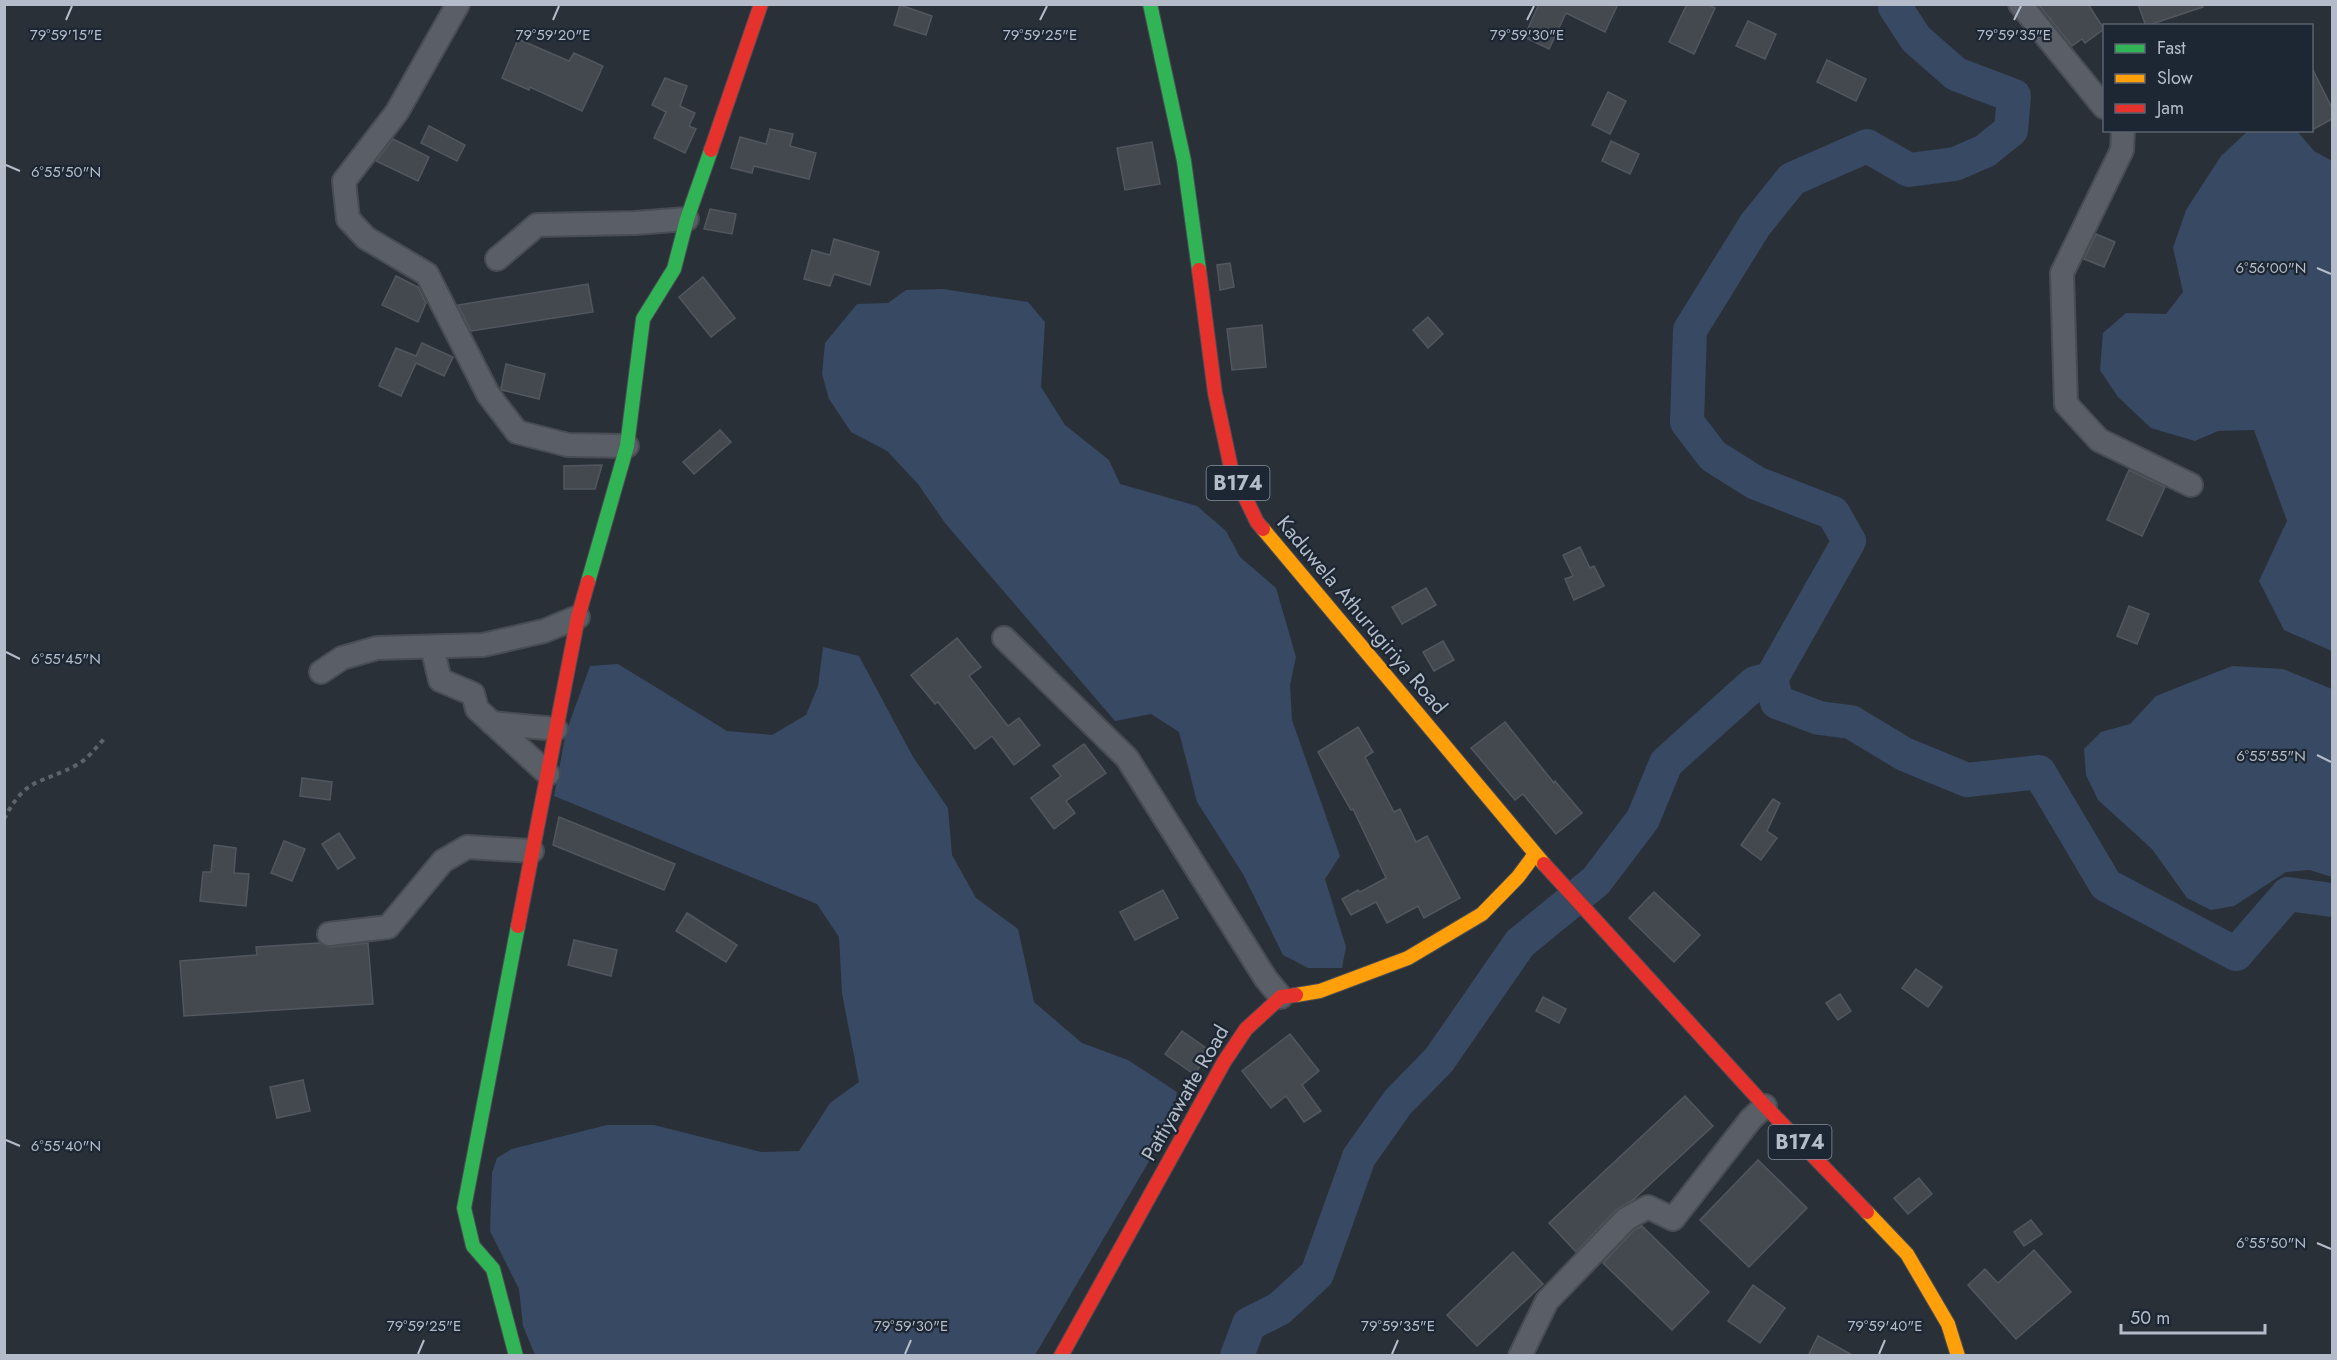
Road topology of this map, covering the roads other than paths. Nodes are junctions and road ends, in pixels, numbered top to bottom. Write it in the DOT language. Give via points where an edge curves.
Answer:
graph roads {
  1 [pos="458,4"];
  2 [pos="761,4"];
  3 [pos="1150,4"];
  4 [pos="2020,4"];
  5 [pos="2103,106"];
  6 [pos="2123,132"];
  7 [pos="687,219"];
  8 [pos="497,259"];
  9 [pos="627,446"];
  10 [pos="2191,485"];
  11 [pos="578,617"];
  12 [pos="1004,638"];
  13 [pos="432,647"];
  14 [pos="321,672"];
  15 [pos="492,723"];
  16 [pos="556,729"];
  17 [pos="548,774"];
  18 [pos="532,851"];
  19 [pos="1539,858"];
  20 [pos="329,934"];
  21 [pos="1281,997"];
  22 [pos="1765,1106"];
  23 [pos="516,1356"];
  24 [pos="1061,1356"];
  25 [pos="1520,1356"];
  26 [pos="1958,1356"];
  1 -- 9 [label="street" via="397,112 344,181 348,219 366,238 427,274 488,394 517,432 568,445"];
  2 -- 7 [label="street"];
  3 -- 19 [label="street, Kaduwela Athurugiriya Road / B174" via="1184,161 1215,393 1231,468 1257,522"];
  4 -- 5 [label="street"];
  6 -- 10 [label="street" via="2122,150 2062,273 2066,404 2099,440"];
  7 -- 8 [label="street" via="537,225"];
  7 -- 9 [label="street" via="674,269 643,319"];
  9 -- 11 [label="street"];
  11 -- 13 [label="street" via="544,631 483,645"];
  11 -- 16 [label="street"];
  12 -- 21 [label="street" via="1127,758"];
  13 -- 14 [label="street" via="377,648 342,658"];
  13 -- 15 [label="street" via="441,680 473,694 477,709"];
  15 -- 16 [label="street"];
  15 -- 17 [label="street"];
  16 -- 17 [label="street"];
  17 -- 18 [label="street"];
  18 -- 20 [label="street" via="467,847 443,861 388,927"];
  18 -- 23 [label="street" via="464,1208 473,1246 493,1269"];
  19 -- 21 [label="street" via="1482,914 1408,958 1320,992"];
  19 -- 22 [label="street, Kaduwela Athurugiriya Road / B174"];
  21 -- 24 [label="street, Pattiyawatte Road" via="1246,1029 1224,1062"];
  22 -- 25 [label="street" via="1674,1219 1648,1207 1626,1219 1547,1301"];
  22 -- 26 [label="street, B174" via="1907,1254 1947,1324"];
}
